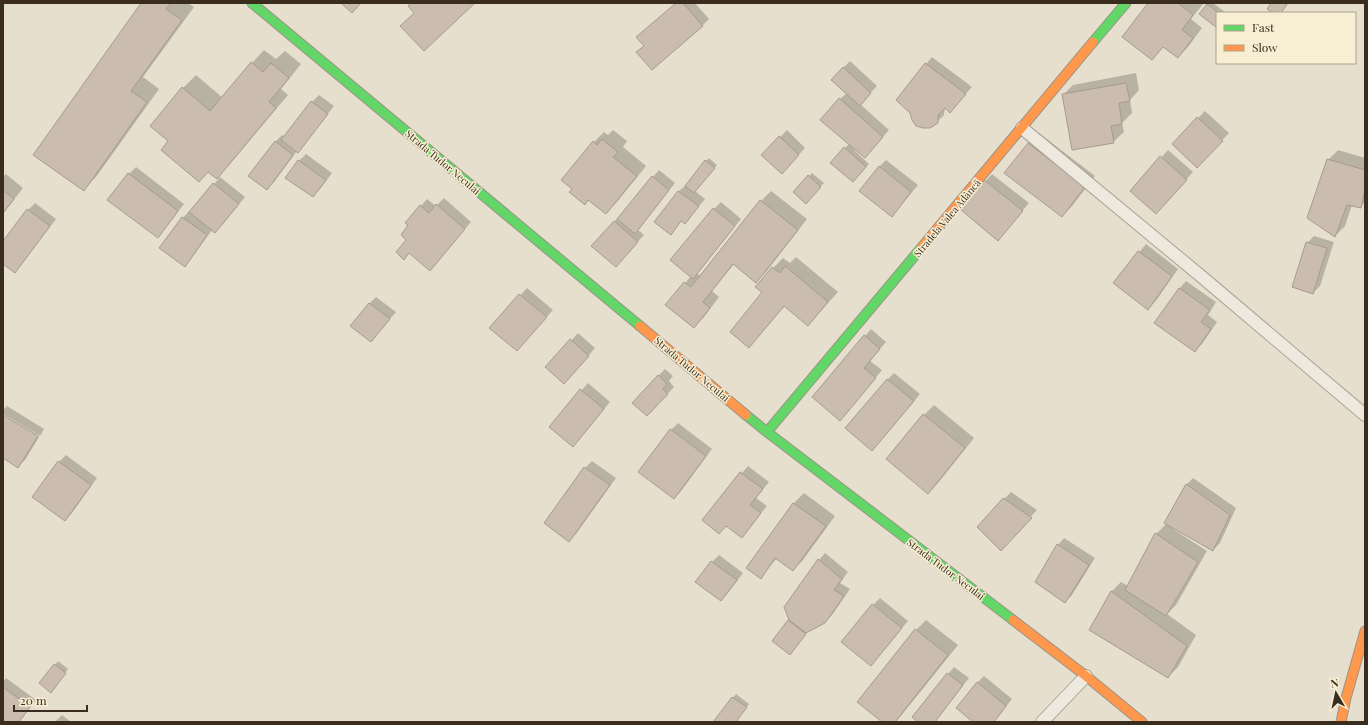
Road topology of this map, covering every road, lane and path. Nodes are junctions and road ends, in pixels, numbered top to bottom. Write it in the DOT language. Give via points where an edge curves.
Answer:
graph roads {
  1 [pos="252,3"];
  2 [pos="1126,3"];
  3 [pos="1022,128"];
  4 [pos="1365,415"];
  5 [pos="767,432"];
  6 [pos="1365,631"];
  7 [pos="1086,676"];
  8 [pos="1042,722"];
  9 [pos="1142,722"];
  10 [pos="1342,722"];
  1 -- 5 [label="street, Strada Tudor Neculai"];
  2 -- 3 [label="street, Stradela Valea Adâncă"];
  3 -- 4 [label="lane"];
  3 -- 5 [label="street, Stradela Valea Adâncă"];
  5 -- 7 [label="street, Strada Tudor Neculai"];
  6 -- 10 [label="street" via="1346,698"];
  7 -- 8 [label="lane"];
  7 -- 9 [label="street, Strada Tudor Neculai"];
}
